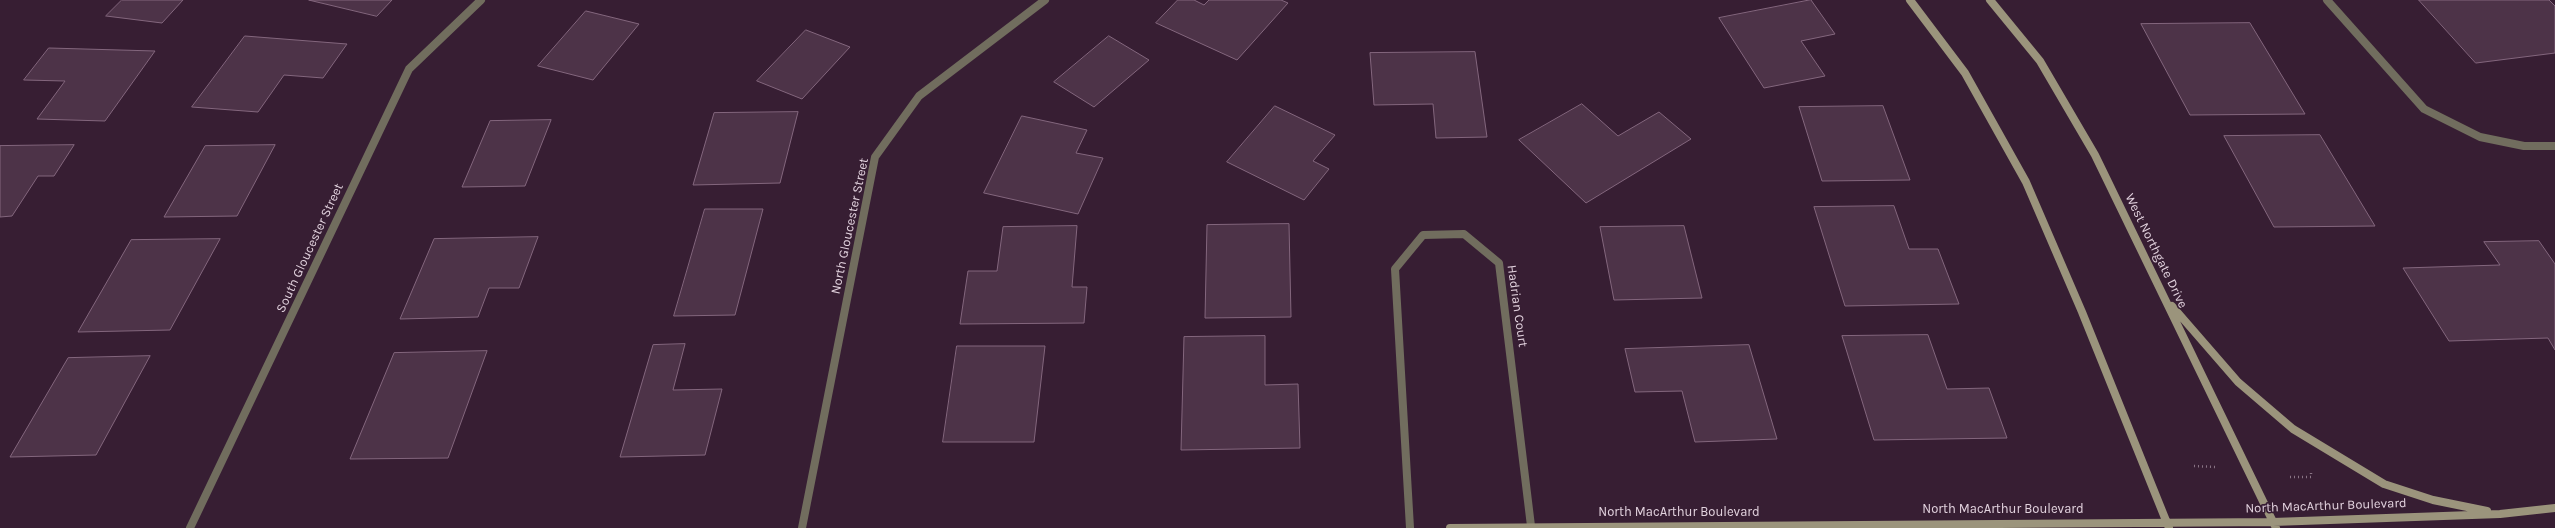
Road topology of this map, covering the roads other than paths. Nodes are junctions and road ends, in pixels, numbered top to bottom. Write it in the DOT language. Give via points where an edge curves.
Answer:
graph roads {
  1 [pos="480,0"];
  2 [pos="1045,0"];
  3 [pos="1910,0"];
  4 [pos="1990,0"];
  5 [pos="2327,0"];
  6 [pos="2555,146"];
  7 [pos="2165,297"];
  8 [pos="2555,508"];
  9 [pos="2500,514"];
  10 [pos="2168,525"];
  11 [pos="2274,525"];
  12 [pos="1531,526"];
  13 [pos="1488,527"];
  14 [pos="190,528"];
  15 [pos="802,528"];
  16 [pos="1410,528"];
  17 [pos="1450,528"];
  1 -- 14 [label="street, South Gloucester Street" via="409,69"];
  2 -- 15 [label="street, North Gloucester Street" via="919,96 875,157"];
  3 -- 10 [label="main road" via="1965,73 2026,182 2082,312"];
  4 -- 7 [label="main road, West Northgate Drive" via="2040,61 2095,155"];
  5 -- 6 [label="street" via="2424,109 2480,137 2524,146"];
  7 -- 9 [label="main road" via="2238,382 2293,429 2384,484 2433,500"];
  7 -- 11 [label="main road, West Northgate Drive"];
  8 -- 9 [label="main road, North MacArthur Boulevard"];
  9 -- 11 [label="main road, North MacArthur Boulevard"];
  10 -- 11 [label="main road, North MacArthur Boulevard"];
  10 -- 12 [label="main road, North MacArthur Boulevard"];
  12 -- 13 [label="main road, North MacArthur Boulevard"];
  12 -- 16 [label="street, Hadrian Court" via="1499,263 1464,234 1423,235 1395,269"];
  13 -- 17 [label="main road, North MacArthur Boulevard"];
}
